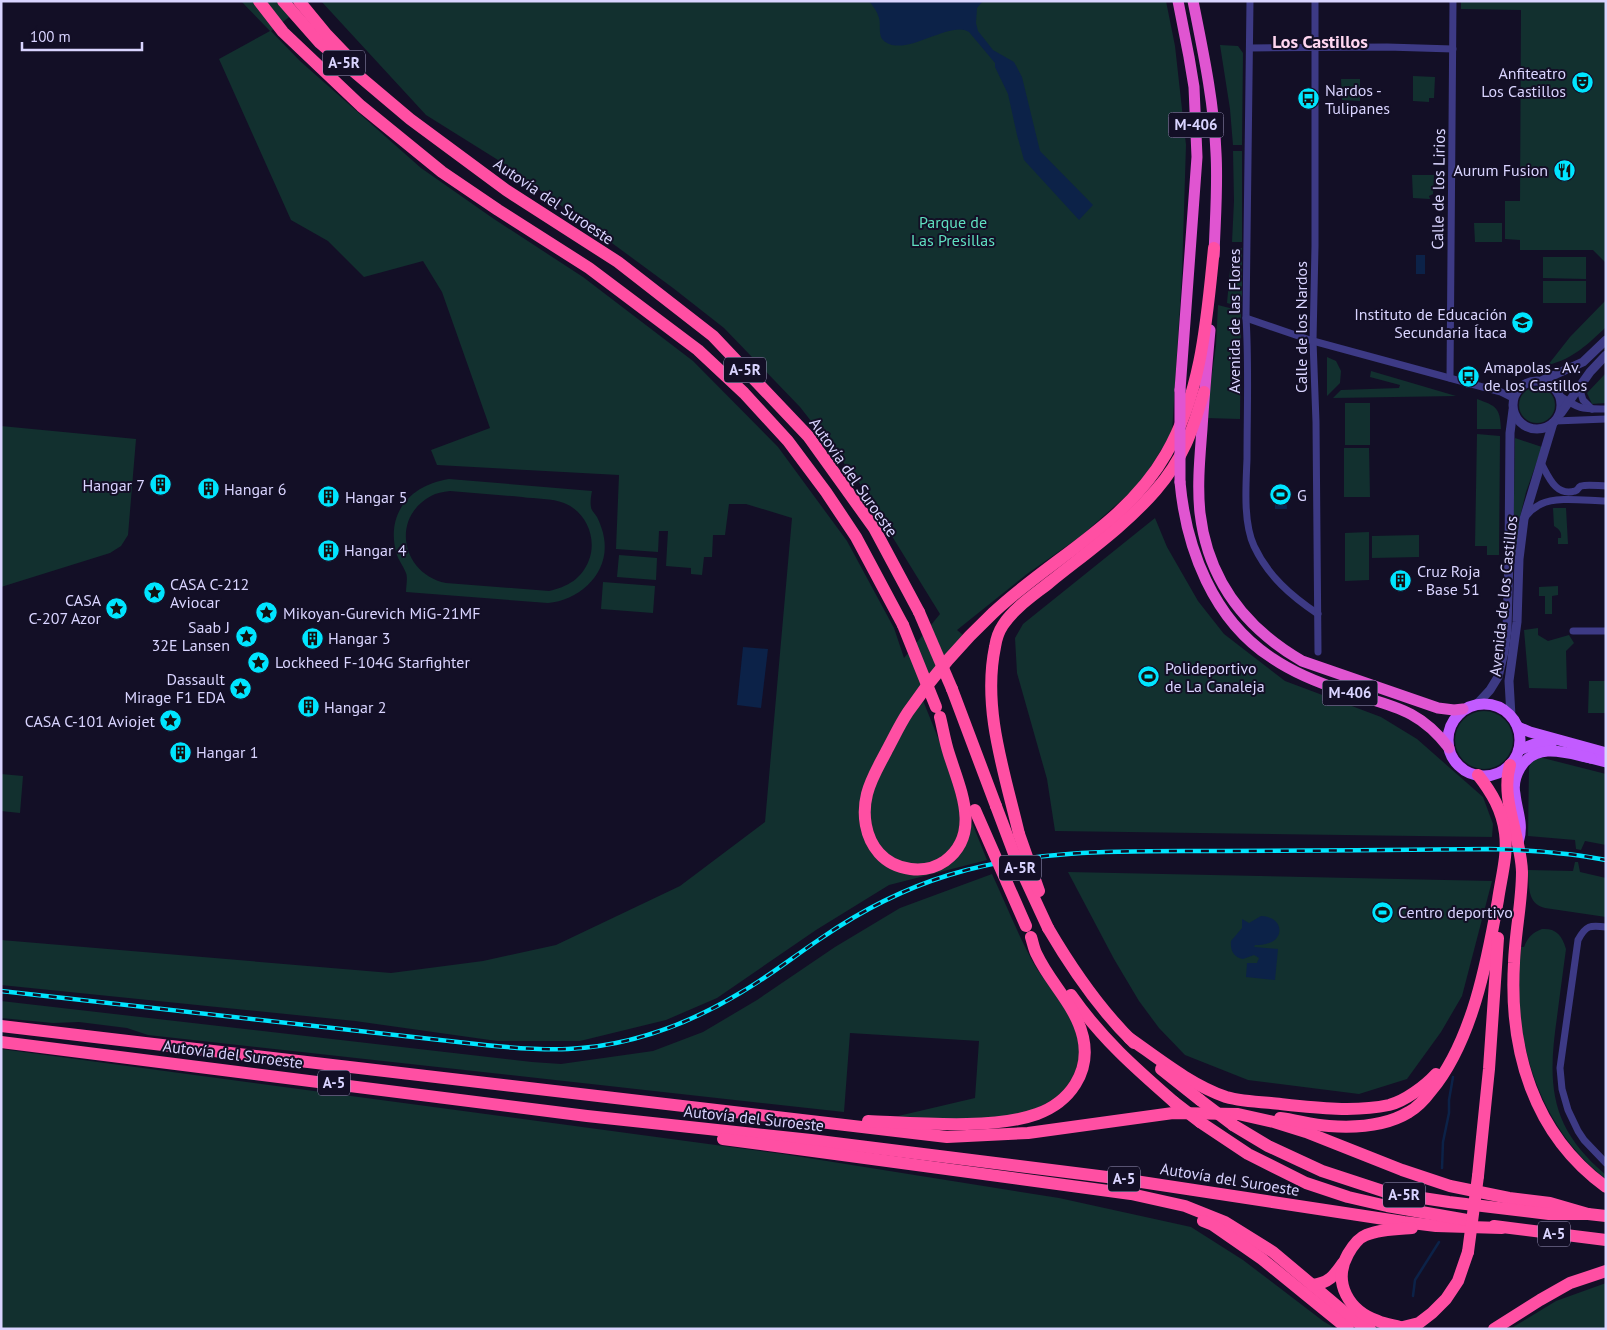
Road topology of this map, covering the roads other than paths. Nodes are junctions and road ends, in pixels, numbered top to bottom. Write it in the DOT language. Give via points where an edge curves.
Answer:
graph roads {
  1 [pos="250,1"];
  2 [pos="259,1"];
  3 [pos="284,1"];
  4 [pos="299,1"];
  5 [pos="1178,1"];
  6 [pos="1192,1"];
  7 [pos="1250,1"];
  8 [pos="1316,1"];
  9 [pos="1453,1"];
  10 [pos="283,32"];
  11 [pos="1250,48"];
  12 [pos="1316,48"];
  13 [pos="1453,48"];
  14 [pos="410,119"];
  15 [pos="1214,248"];
  16 [pos="1246,318"];
  17 [pos="1606,340"];
  18 [pos="1313,341"];
  19 [pos="1606,355"];
  20 [pos="1450,378"];
  21 [pos="1543,380"];
  22 [pos="1579,387"];
  23 [pos="1204,392"];
  24 [pos="1560,396"];
  25 [pos="1513,398"];
  26 [pos="1569,402"];
  27 [pos="1592,409"];
  28 [pos="1606,409"];
  29 [pos="1513,410"];
  30 [pos="1556,419"];
  31 [pos="1606,419"];
  32 [pos="1540,463"];
  33 [pos="1606,486"];
  34 [pos="1575,491"];
  35 [pos="1579,501"];
  36 [pos="1606,501"];
  37 [pos="1524,519"];
  38 [pos="1318,614"];
  39 [pos="1606,631"];
  40 [pos="1573,632"];
  41 [pos="1318,652"];
  42 [pos="1478,704"];
  43 [pos="1463,709"];
  44 [pos="938,712"];
  45 [pos="1511,716"];
  46 [pos="1518,727"];
  47 [pos="1448,748"];
  48 [pos="1519,750"];
  49 [pos="1606,753"];
  50 [pos="1591,758"];
  51 [pos="1606,762"];
  52 [pos="1510,764"];
  53 [pos="1478,776"];
  54 [pos="1518,844"];
  55 [pos="1503,868"];
  56 [pos="1606,927"];
  57 [pos="1048,928"];
  58 [pos="1028,932"];
  59 [pos="1,1026"];
  60 [pos="1129,1038"];
  61 [pos="1462,1040"];
  62 [pos="1,1042"];
  63 [pos="1489,1069"];
  64 [pos="576,1114"];
  65 [pos="1236,1120"];
  66 [pos="817,1122"];
  67 [pos="1606,1163"];
  68 [pos="1606,1187"];
  69 [pos="1151,1197"];
  70 [pos="1588,1214"];
  71 [pos="1606,1216"];
  72 [pos="1436,1226"];
  73 [pos="1502,1228"];
  74 [pos="1606,1240"];
  75 [pos="1346,1258"];
  76 [pos="1606,1271"];
  77 [pos="1312,1285"];
  78 [pos="1398,1328"];
  79 [pos="1348,1329"];
  80 [pos="1370,1329"];
  81 [pos="1494,1329"];
  1 -- 10 [label="highway"];
  2 -- 10 [label="highway, Autovía del Suroeste / A-5R"];
  3 -- 14 [label="highway, Autovía del Suroeste / A-5R" via="320,43"];
  4 -- 14 [label="highway" via="327,35"];
  5 -- 47 [label="highway, M-406, bridge" via="1194,87 1196,157 1180,390 1180,482 1188,532 1211,590 1232,622 1249,640 1296,673 1394,706 1416,717 1436,732"];
  6 -- 15 [label="highway, M-406" via="1204,56 1216,151"];
  7 -- 11 [label="street, Avenida de las Flores"];
  8 -- 12 [label="street, Calle de los Nardos"];
  9 -- 13 [label="street, Calle de los Lirios"];
  10 -- 44 [label="highway, Autovía del Suroeste / A-5R, bridge" via="361,106 442,172 589,268 698,350 744,393 788,441 856,537 903,625"];
  11 -- 12 [label="street"];
  11 -- 16 [label="street, Avenida de las Flores"];
  12 -- 13 [label="street"];
  12 -- 18 [label="street, Calle de los Nardos"];
  13 -- 20 [label="street, Calle de los Lirios"];
  14 -- 57 [label="highway, Autovía del Suroeste / A-5R, bridge" via="506,190 618,262 713,336 808,436 874,528 919,612 952,689 1016,859"];
  15 -- 23 [label="highway, M-406" via="1212,316"];
  15 -- 44 [label="highway" via="1199,363 1188,402 1165,456 1138,494 1119,512 994,612 958,649 907,713 872,778 865,810 867,831 880,855 903,867 915,869 940,864 953,855 966,827 964,800"];
  16 -- 18 [label="street"];
  16 -- 38 [label="street, Avenida de las Flores" via="1249,368 1246,511 1253,544 1282,588"];
  17 -- 21 [label="street" via="1583,362"];
  18 -- 20 [label="street"];
  18 -- 38 [label="street, Calle de los Nardos"];
  19 -- 22 [label="street, Avenida de los Castillos"];
  20 -- 25 [label="street"];
  21 -- 24 [label="street"];
  21 -- 25 [label="street" via="1526,384"];
  22 -- 26 [label="street, Avenida de los Castillos"];
  22 -- 27 [label="street" via="1583,400"];
  23 -- 43 [label="highway, M-406" via="1198,481 1200,514 1210,557 1240,611 1269,639 1302,661 1438,708"];
  23 -- 57 [label="highway, bridge" via="1189,439 1174,468 1156,490 1131,516 1019,607 1002,626 995,646 992,678 994,727 1019,834"];
  24 -- 26 [label="street"];
  24 -- 30 [label="street"];
  25 -- 29 [label="street"];
  26 -- 27 [label="street" via="1586,410"];
  26 -- 30 [label="street, Avenida de los Castillos"];
  27 -- 28 [label="street"];
  29 -- 30 [label="street" via="1529,427 1543,428"];
  29 -- 42 [label="street, Avenida de los Castillos" via="1507,630 1498,677"];
  30 -- 31 [label="street"];
  30 -- 32 [label="street, Avenida de los Castillos"];
  32 -- 34 [label="street" via="1556,488"];
  32 -- 37 [label="street, Avenida de los Castillos"];
  33 -- 34 [label="street" via="1582,486"];
  34 -- 35 [label="street"];
  35 -- 36 [label="street"];
  35 -- 37 [label="street" via="1543,502"];
  37 -- 45 [label="street, Avenida de los Castillos" via="1509,681"];
  38 -- 41 [label="street, Calle de los Nardos"];
  39 -- 40 [label="street"];
  42 -- 43 [label="main road"];
  42 -- 45 [label="main road" via="1492,704"];
  43 -- 47 [label="main road" via="1449,730"];
  44 -- 58 [label="highway, Autovía del Suroeste / A-5R, bridge" via="975,810"];
  45 -- 46 [label="main road"];
  46 -- 48 [label="main road"];
  46 -- 49 [label="main road"];
  47 -- 53 [label="main road" via="1460,767"];
  48 -- 50 [label="main road" via="1542,744"];
  48 -- 52 [label="main road"];
  50 -- 51 [label="main road"];
  50 -- 54 [label="main road" via="1542,751 1522,764 1514,784 1522,828"];
  52 -- 53 [label="main road" via="1501,772"];
  52 -- 54 [label="highway" via="1507,792"];
  53 -- 55 [label="highway" via="1488,788 1501,815 1506,846"];
  54 -- 63 [label="highway" via="1500,1006"];
  54 -- 68 [label="highway" via="1522,873 1514,972 1515,1018 1522,1058 1535,1099 1558,1141"];
  55 -- 61 [label="highway" via="1485,969"];
  55 -- 63 [label="highway"];
  56 -- 67 [label="street" via="1585,929 1578,940 1560,1068 1568,1110 1578,1130"];
  57 -- 60 [label="highway, Autovía del Suroeste / A-5R" via="1071,966"];
  58 -- 66 [label="highway" via="1036,955 1072,1009 1083,1036 1083,1068 1067,1095 1038,1114 998,1122"];
  58 -- 73 [label="highway, Autovía del Suroeste / A-5R, bridge" via="1090,1022 1126,1061 1200,1122 1248,1154 1306,1182 1348,1197"];
  59 -- 66 [label="highway, Autovía del Suroeste / A-5"];
  60 -- 61 [label="highway" via="1202,1086 1228,1097 1346,1109 1390,1105 1414,1093 1440,1070"];
  60 -- 65 [label="highway, Autovía del Suroeste / A-5R, bridge" via="1154,1064 1200,1100"];
  61 -- 65 [label="highway" via="1450,1066 1422,1102 1392,1121 1359,1127 1327,1126 1300,1120"];
  62 -- 64 [label="highway, Autovía del Suroeste / A-5"];
  63 -- 78 [label="highway, bridge" via="1468,1252 1458,1282 1446,1299 1419,1323"];
  64 -- 69 [label="highway" via="609,1123"];
  64 -- 72 [label="highway, Autovía del Suroeste / A-5" via="1096,1175"];
  65 -- 66 [label="highway, Autovía del Suroeste / A-5" via="1174,1113 1028,1133 947,1137"];
  65 -- 70 [label="highway, Autovía del Suroeste / A-5" via="1306,1132 1450,1186"];
  65 -- 70 [label="highway, Autovía del Suroeste / A-5R" via="1268,1146 1322,1171 1389,1193 1549,1214"];
  69 -- 77 [label="highway" via="1225,1222 1273,1252"];
  69 -- 79 [label="highway" via="1213,1225 1262,1258"];
  70 -- 71 [label="highway, Autovía del Suroeste / A-5"];
  72 -- 73 [label="highway, Autovía del Suroeste / A-5"];
  72 -- 75 [label="highway" via="1364,1235 1352,1246"];
  73 -- 74 [label="highway, Autovía del Suroeste / A-5"];
  75 -- 77 [label="highway" via="1324,1284"];
  75 -- 78 [label="highway" via="1342,1271 1348,1299 1377,1321"];
  76 -- 81 [label="highway" via="1570,1283"];
  77 -- 80 [label="highway" via="1354,1321"];
}
